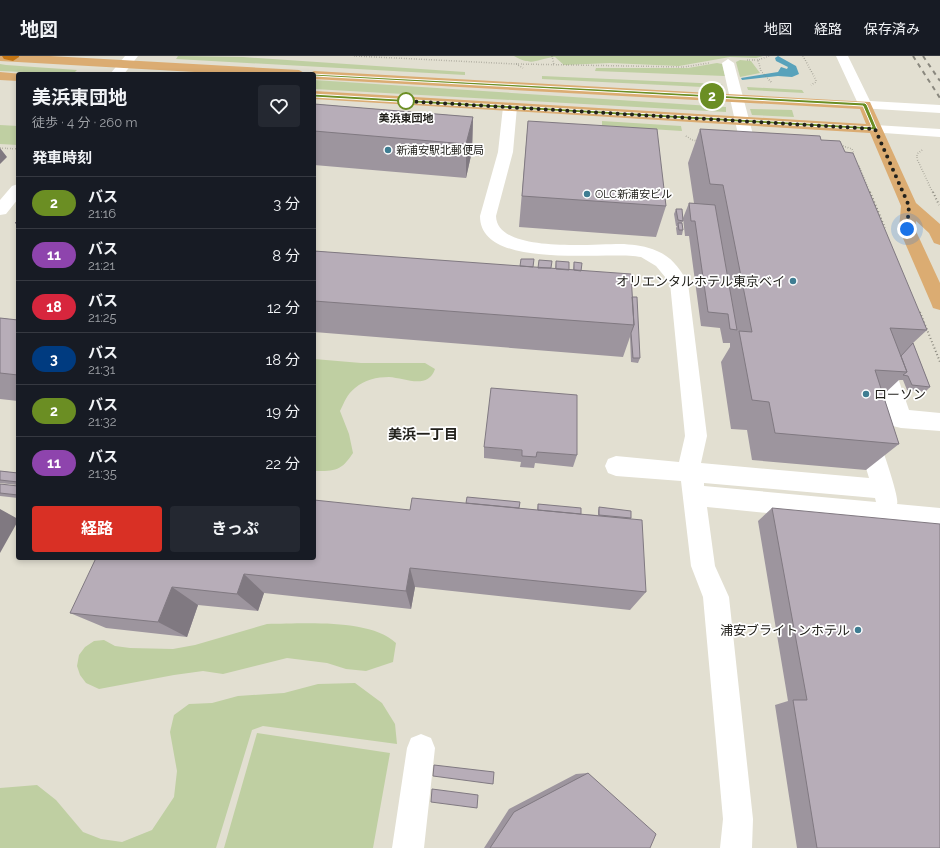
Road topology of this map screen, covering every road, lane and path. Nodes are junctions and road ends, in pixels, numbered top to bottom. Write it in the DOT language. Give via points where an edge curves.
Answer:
graph roads {
  1 [pos="354,56"];
  2 [pos="552,56"];
  3 [pos="769,56"];
  4 [pos="842,56"];
  5 [pos="0,57"];
  6 [pos="11,57"];
  7 [pos="728,63"];
  8 [pos="516,64"];
  9 [pos="124,65"];
  10 [pos="554,65"];
  11 [pos="260,72"];
  12 [pos="528,72"];
  13 [pos="316,75"];
  14 [pos="0,76"];
  15 [pos="16,77"];
  16 [pos="768,78"];
  17 [pos="316,95"];
  18 [pos="865,105"];
  19 [pos="510,107"];
  20 [pos="940,109"];
  21 [pos="875,129"];
  22 [pos="682,132"];
  23 [pos="940,133"];
  24 [pos="699,141"];
  25 [pos="839,144"];
  26 [pos="0,148"];
  27 [pos="16,149"];
  28 [pos="924,149"];
  29 [pos="855,156"];
  30 [pos="858,164"];
  31 [pos="768,165"];
  32 [pos="16,191"];
  33 [pos="909,206"];
  34 [pos="940,206"];
  35 [pos="0,210"];
  36 [pos="885,230"];
  37 [pos="940,239"];
  38 [pos="940,303"];
  39 [pos="919,311"];
  40 [pos="902,357"];
  41 [pos="940,362"];
  42 [pos="901,419"];
  43 [pos="940,422"];
  44 [pos="616,466"];
  45 [pos="884,489"];
  46 [pos="694,496"];
  47 [pos="940,519"];
  48 [pos="897,533"];
  49 [pos="421,748"];
  50 [pos="408,848"];
  51 [pos="736,848"];
  1 -- 8 [label="path"];
  2 -- 10 [label="path"];
  3 -- 16 [label="path" via="758,60 761,71"];
  4 -- 18 [label="street"];
  5 -- 6 [label="main road"];
  6 -- 9 [label="main road"];
  7 -- 10 [label="path" via="726,60 684,67"];
  7 -- 31 [label="street" via="753,164"];
  8 -- 10 [label="path"];
  8 -- 12 [label="path"];
  9 -- 11 [label="main road"];
  13 -- 18 [label="main road"];
  14 -- 15 [label="main road"];
  17 -- 19 [label="main road"];
  18 -- 20 [label="street"];
  18 -- 21 [label="main road"];
  19 -- 21 [label="main road"];
  19 -- 46 [label="street" via="505,156 488,215 492,232 500,239 521,247 639,251 667,264 679,283 696,436 690,462"];
  21 -- 23 [label="street"];
  21 -- 33 [label="main road"];
  22 -- 24 [label="path" via="692,140"];
  25 -- 29 [label="path" via="852,149"];
  26 -- 27 [label="path"];
  28 -- 34 [label="path" via="917,154 916,159"];
  30 -- 36 [label="path"];
  32 -- 35 [label="street"];
  33 -- 37 [label="main road" via="936,230"];
  33 -- 38 [label="main road" via="907,229"];
  39 -- 41 [label="path"];
  40 -- 42 [label="street" via="908,372 885,370"];
  42 -- 43 [label="street"];
  42 -- 45 [label="street" via="861,415"];
  44 -- 45 [label="street"];
  45 -- 48 [label="street"];
  46 -- 47 [label="street"];
  46 -- 51 [label="street" via="703,566 716,597 738,819"];
  49 -- 50 [label="street"];
}
